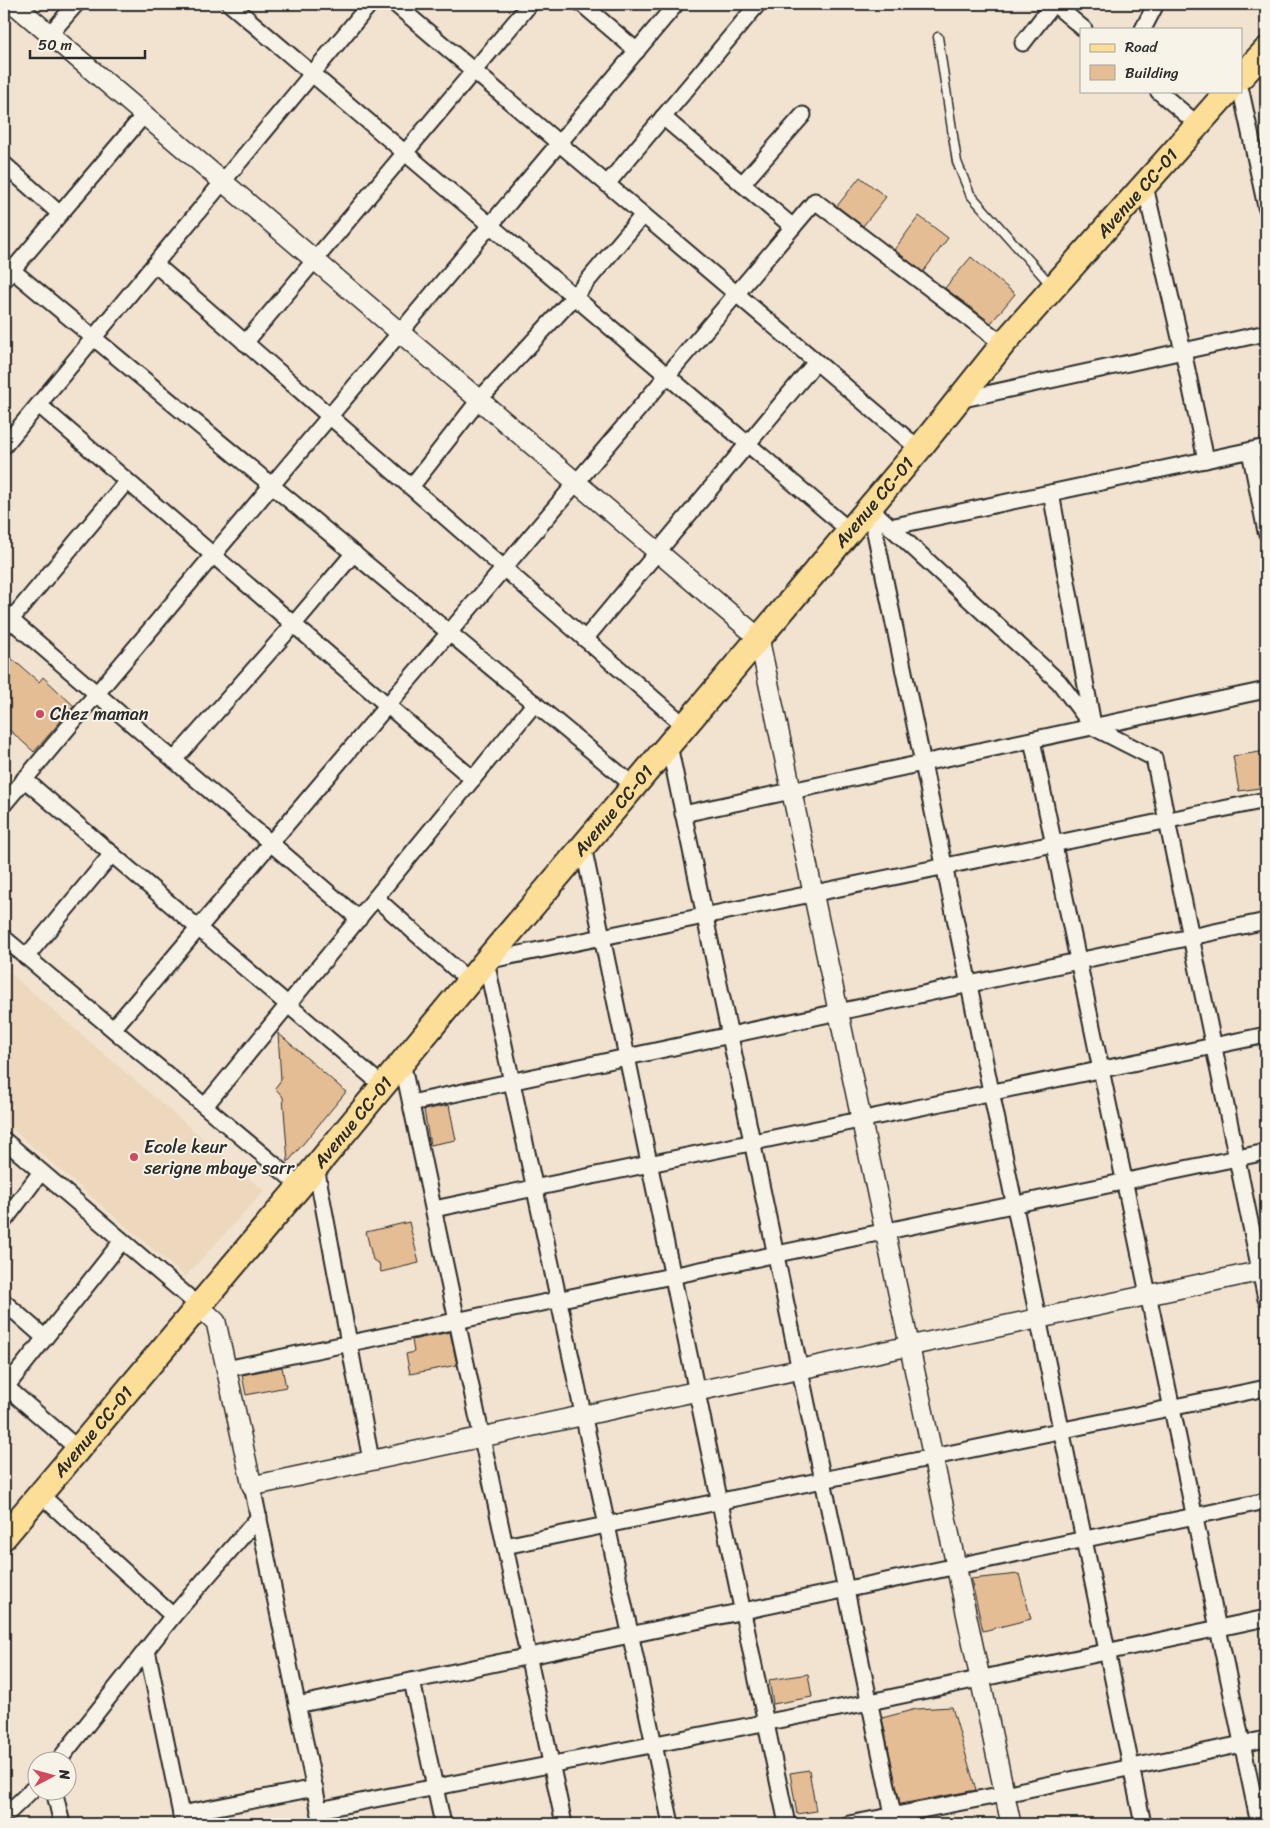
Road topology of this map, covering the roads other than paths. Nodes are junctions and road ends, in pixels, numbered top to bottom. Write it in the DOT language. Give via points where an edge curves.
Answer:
graph roads {
  1 [pos="14,4"];
  2 [pos="76,4"];
  3 [pos="230,4"];
  4 [pos="370,4"];
  5 [pos="395,4"];
  6 [pos="530,4"];
  7 [pos="582,4"];
  8 [pos="676,4"];
  9 [pos="758,4"];
  10 [pos="1053,4"];
  11 [pos="1156,4"];
  12 [pos="1083,28"];
  13 [pos="1144,28"];
  14 [pos="50,34"];
  15 [pos="938,37"];
  16 [pos="1023,42"];
  17 [pos="1266,50"];
  18 [pos="637,51"];
  19 [pos="474,71"];
  20 [pos="312,74"];
  21 [pos="1242,76"];
  22 [pos="1159,92"];
  23 [pos="1227,92"];
  24 [pos="1241,92"];
  25 [pos="144,115"];
  26 [pos="802,116"];
  27 [pos="663,117"];
  28 [pos="1197,124"];
  29 [pos="559,143"];
  30 [pos="405,153"];
  31 [pos="4,164"];
  32 [pos="223,182"];
  33 [pos="606,184"];
  34 [pos="742,184"];
  35 [pos="1145,186"];
  36 [pos="1266,207"];
  37 [pos="60,214"];
  38 [pos="643,215"];
  39 [pos="490,225"];
  40 [pos="792,227"];
  41 [pos="315,260"];
  42 [pos="155,264"];
  43 [pos="8,275"];
  44 [pos="1054,288"];
  45 [pos="736,294"];
  46 [pos="574,297"];
  47 [pos="400,333"];
  48 [pos="1266,333"];
  49 [pos="94,338"];
  50 [pos="245,343"];
  51 [pos="1003,344"];
  52 [pos="1183,351"];
  53 [pos="816,362"];
  54 [pos="667,375"];
  55 [pos="479,400"];
  56 [pos="959,400"];
  57 [pos="38,404"];
  58 [pos="330,416"];
  59 [pos="748,444"];
  60 [pos="4,446"];
  61 [pos="1266,448"];
  62 [pos="919,449"];
  63 [pos="1250,451"];
  64 [pos="1206,460"];
  65 [pos="127,481"];
  66 [pos="576,483"];
  67 [pos="272,485"];
  68 [pos="411,487"];
  69 [pos="1051,493"];
  70 [pos="870,508"];
  71 [pos="890,527"];
  72 [pos="850,531"];
  73 [pos="1266,532"];
  74 [pos="658,552"];
  75 [pos="354,553"];
  76 [pos="213,555"];
  77 [pos="504,568"];
  78 [pos="6,621"];
  79 [pos="293,625"];
  80 [pos="449,632"];
  81 [pos="759,638"];
  82 [pos="585,639"];
  83 [pos="1266,690"];
  84 [pos="96,694"];
  85 [pos="535,703"];
  86 [pos="387,706"];
  87 [pos="685,726"];
  88 [pos="1093,727"];
  89 [pos="1032,740"];
  90 [pos="669,745"];
  91 [pos="174,760"];
  92 [pos="922,763"];
  93 [pos="24,779"];
  94 [pos="472,779"];
  95 [pos="634,786"];
  96 [pos="791,791"];
  97 [pos="1266,800"];
  98 [pos="4,804"];
  99 [pos="684,814"];
  100 [pos="1167,821"];
  101 [pos="271,843"];
  102 [pos="1054,844"];
  103 [pos="583,846"];
  104 [pos="112,854"];
  105 [pos="944,866"];
  106 [pos="813,894"];
  107 [pos="376,898"];
  108 [pos="705,916"];
  109 [pos="359,919"];
  110 [pos="1266,921"];
  111 [pos="198,928"];
  112 [pos="602,937"];
  113 [pos="1191,937"];
  114 [pos="4,938"];
  115 [pos="26,957"];
  116 [pos="486,961"];
  117 [pos="1078,961"];
  118 [pos="469,981"];
  119 [pos="969,984"];
  120 [pos="288,1005"];
  121 [pos="838,1012"];
  122 [pos="113,1029"];
  123 [pos="730,1035"];
  124 [pos="1266,1035"];
  125 [pos="1214,1046"];
  126 [pos="627,1057"];
  127 [pos="402,1062"];
  128 [pos="1101,1069"];
  129 [pos="512,1082"];
  130 [pos="383,1086"];
  131 [pos="991,1092"];
  132 [pos="411,1103"];
  133 [pos="206,1106"];
  134 [pos="861,1120"];
  135 [pos="4,1140"];
  136 [pos="752,1142"];
  137 [pos="1266,1152"];
  138 [pos="1237,1158"];
  139 [pos="649,1164"];
  140 [pos="316,1166"];
  141 [pos="41,1172"];
  142 [pos="1124,1181"];
  143 [pos="300,1186"];
  144 [pos="534,1188"];
  145 [pos="1014,1204"];
  146 [pos="434,1209"];
  147 [pos="4,1221"];
  148 [pos="885,1231"];
  149 [pos="122,1241"];
  150 [pos="776,1254"];
  151 [pos="1263,1271"];
  152 [pos="673,1276"];
  153 [pos="1148,1295"];
  154 [pos="1266,1298"];
  155 [pos="558,1300"];
  156 [pos="4,1302"];
  157 [pos="199,1306"];
  158 [pos="1038,1318"];
  159 [pos="457,1321"];
  160 [pos="46,1338"];
  161 [pos="349,1343"];
  162 [pos="909,1345"];
  163 [pos="800,1368"];
  164 [pos="226,1369"];
  165 [pos="5,1386"];
  166 [pos="1266,1388"];
  167 [pos="696,1391"];
  168 [pos="1172,1407"];
  169 [pos="583,1415"];
  170 [pos="1061,1430"];
  171 [pos="482,1436"];
  172 [pos="78,1449"];
  173 [pos="933,1457"];
  174 [pos="371,1460"];
  175 [pos="823,1480"];
  176 [pos="252,1486"];
  177 [pos="40,1494"];
  178 [pos="720,1501"];
  179 [pos="1266,1501"];
  180 [pos="1194,1516"];
  181 [pos="259,1517"];
  182 [pos="606,1524"];
  183 [pos="4,1537"];
  184 [pos="1084,1539"];
  185 [pos="505,1546"];
  186 [pos="956,1566"];
  187 [pos="846,1589"];
  188 [pos="742,1611"];
  189 [pos="173,1616"];
  190 [pos="1266,1618"];
  191 [pos="1217,1628"];
  192 [pos="630,1634"];
  193 [pos="147,1650"];
  194 [pos="1106,1652"];
  195 [pos="528,1656"];
  196 [pos="979,1678"];
  197 [pos="412,1680"];
  198 [pos="870,1702"];
  199 [pos="297,1705"];
  200 [pos="766,1723"];
  201 [pos="1266,1739"];
  202 [pos="1242,1744"];
  203 [pos="654,1745"];
  204 [pos="67,1750"];
  205 [pos="551,1764"];
  206 [pos="1131,1768"];
  207 [pos="435,1787"];
  208 [pos="315,1788"];
  209 [pos="28,1794"];
  210 [pos="1004,1794"];
  211 [pos="56,1800"];
  212 [pos="4,1810"];
  213 [pos="321,1817"];
  214 [pos="182,1819"];
  215 [pos="894,1820"];
  216 [pos="62,1824"];
  217 [pos="443,1824"];
  218 [pos="564,1824"];
  219 [pos="671,1824"];
  220 [pos="787,1824"];
  221 [pos="849,1824"];
  222 [pos="1011,1824"];
  223 [pos="1143,1824"];
  224 [pos="1259,1824"];
  1 -- 14 [label="street"];
  2 -- 14 [label="street"];
  3 -- 20 [label="street"];
  4 -- 20 [label="street"];
  5 -- 19 [label="street"];
  6 -- 19 [label="street"];
  7 -- 18 [label="street"];
  8 -- 18 [label="street"];
  9 -- 27 [label="street"];
  10 -- 12 [label="street"];
  10 -- 16 [label="street"];
  11 -- 13 [label="street"];
  14 -- 25 [label="street"];
  15 -- 44 [label="lane" via="957,162 970,194"];
  17 -- 21 [label="main road"];
  18 -- 29 [label="street"];
  19 -- 29 [label="street"];
  19 -- 30 [label="street"];
  20 -- 30 [label="street"];
  20 -- 32 [label="street"];
  22 -- 28 [label="street"];
  23 -- 28 [label="main road, Avenue CC-01"];
  24 -- 36 [label="street"];
  25 -- 32 [label="street"];
  25 -- 37 [label="street"];
  26 -- 34 [label="street"];
  27 -- 33 [label="street"];
  27 -- 34 [label="street"];
  28 -- 35 [label="main road, Avenue CC-01"];
  29 -- 33 [label="street"];
  29 -- 39 [label="street"];
  30 -- 39 [label="street"];
  30 -- 41 [label="street"];
  31 -- 37 [label="street"];
  32 -- 41 [label="street"];
  32 -- 42 [label="street"];
  33 -- 38 [label="street"];
  34 -- 40 [label="street"];
  35 -- 44 [label="main road, Avenue CC-01"];
  35 -- 52 [label="street"];
  37 -- 43 [label="street"];
  38 -- 45 [label="street"];
  38 -- 46 [label="street"];
  39 -- 46 [label="street"];
  39 -- 47 [label="street"];
  40 -- 45 [label="street"];
  40 -- 51 [label="street" via="814,201"];
  41 -- 47 [label="street"];
  41 -- 50 [label="street"];
  42 -- 49 [label="street"];
  42 -- 50 [label="street"];
  43 -- 49 [label="street"];
  44 -- 51 [label="main road, Avenue CC-01"];
  45 -- 53 [label="street"];
  45 -- 54 [label="street"];
  46 -- 54 [label="street"];
  46 -- 55 [label="street"];
  47 -- 55 [label="street"];
  47 -- 58 [label="street"];
  48 -- 52 [label="street"];
  49 -- 57 [label="street"];
  49 -- 67 [label="street"];
  50 -- 58 [label="street"];
  51 -- 56 [label="main road, Avenue CC-01"];
  52 -- 56 [label="street"];
  52 -- 64 [label="street"];
  53 -- 59 [label="street"];
  53 -- 62 [label="street"];
  54 -- 59 [label="street"];
  54 -- 66 [label="street"];
  55 -- 66 [label="street"];
  55 -- 68 [label="street"];
  56 -- 62 [label="main road, Avenue CC-01"];
  57 -- 60 [label="street"];
  57 -- 65 [label="street"];
  58 -- 67 [label="street"];
  58 -- 68 [label="street"];
  59 -- 72 [label="street"];
  59 -- 74 [label="street"];
  61 -- 63 [label="street"];
  62 -- 70 [label="main road, Avenue CC-01"];
  63 -- 64 [label="street"];
  63 -- 73 [label="street"];
  64 -- 69 [label="street"];
  65 -- 76 [label="street"];
  65 -- 78 [label="street"];
  66 -- 74 [label="street"];
  66 -- 77 [label="street"];
  67 -- 75 [label="street"];
  67 -- 76 [label="street"];
  68 -- 77 [label="street"];
  69 -- 71 [label="street"];
  69 -- 88 [label="street"];
  70 -- 71 [label="street"];
  70 -- 72 [label="main road, Avenue CC-01"];
  70 -- 92 [label="street"];
  71 -- 88 [label="street" via="1059,682"];
  72 -- 81 [label="main road, Avenue CC-01"];
  74 -- 81 [label="street"];
  74 -- 82 [label="street"];
  75 -- 79 [label="street"];
  75 -- 80 [label="street"];
  76 -- 79 [label="street"];
  76 -- 84 [label="street"];
  77 -- 80 [label="street"];
  77 -- 82 [label="street"];
  78 -- 84 [label="street"];
  79 -- 86 [label="street"];
  79 -- 91 [label="street"];
  80 -- 85 [label="street"];
  80 -- 86 [label="street"];
  81 -- 87 [label="main road, Avenue CC-01"];
  81 -- 96 [label="street"];
  82 -- 87 [label="street"];
  83 -- 88 [label="street"];
  84 -- 91 [label="street"];
  84 -- 93 [label="street"];
  85 -- 94 [label="street"];
  85 -- 95 [label="street"];
  86 -- 94 [label="street"];
  86 -- 101 [label="street"];
  87 -- 90 [label="main road, Avenue CC-01"];
  88 -- 89 [label="street"];
  88 -- 100 [label="street" via="1154,758"];
  89 -- 92 [label="street"];
  89 -- 102 [label="street"];
  90 -- 95 [label="main road, Avenue CC-01"];
  90 -- 99 [label="street"];
  91 -- 101 [label="street"];
  92 -- 96 [label="street"];
  92 -- 105 [label="street"];
  93 -- 98 [label="street"];
  93 -- 104 [label="street"];
  94 -- 107 [label="street"];
  95 -- 103 [label="main road, Avenue CC-01"];
  96 -- 99 [label="street"];
  96 -- 106 [label="street"];
  97 -- 100 [label="street"];
  99 -- 108 [label="street"];
  100 -- 102 [label="street"];
  100 -- 113 [label="street"];
  101 -- 109 [label="street"];
  101 -- 111 [label="street"];
  102 -- 105 [label="street"];
  102 -- 117 [label="street"];
  103 -- 112 [label="street"];
  103 -- 116 [label="main road, Avenue CC-01"];
  104 -- 111 [label="street"];
  104 -- 115 [label="street"];
  105 -- 106 [label="street"];
  105 -- 119 [label="street"];
  106 -- 108 [label="street"];
  106 -- 121 [label="street"];
  107 -- 109 [label="street"];
  107 -- 118 [label="street"];
  108 -- 112 [label="street"];
  108 -- 123 [label="street"];
  109 -- 120 [label="street"];
  110 -- 113 [label="street"];
  111 -- 120 [label="street"];
  111 -- 122 [label="street"];
  112 -- 116 [label="street"];
  112 -- 126 [label="street"];
  113 -- 117 [label="street"];
  113 -- 125 [label="street"];
  114 -- 115 [label="street"];
  115 -- 122 [label="street"];
  116 -- 118 [label="main road, Avenue CC-01"];
  116 -- 129 [label="street"];
  117 -- 119 [label="street"];
  117 -- 128 [label="street"];
  118 -- 127 [label="main road, Avenue CC-01"];
  119 -- 121 [label="street"];
  119 -- 131 [label="street"];
  120 -- 130 [label="street"];
  120 -- 133 [label="street"];
  121 -- 123 [label="street"];
  121 -- 134 [label="street"];
  122 -- 133 [label="street"];
  123 -- 126 [label="street"];
  123 -- 136 [label="street"];
  124 -- 125 [label="street"];
  125 -- 128 [label="street"];
  125 -- 138 [label="street"];
  126 -- 129 [label="street"];
  126 -- 139 [label="street"];
  127 -- 130 [label="main road, Avenue CC-01"];
  127 -- 132 [label="street"];
  128 -- 131 [label="street"];
  128 -- 142 [label="street"];
  129 -- 132 [label="street"];
  129 -- 144 [label="street"];
  130 -- 140 [label="main road, Avenue CC-01"];
  131 -- 134 [label="street"];
  131 -- 145 [label="street"];
  132 -- 146 [label="street"];
  133 -- 143 [label="street"];
  134 -- 136 [label="street"];
  134 -- 148 [label="street"];
  135 -- 141 [label="street"];
  136 -- 139 [label="street"];
  136 -- 150 [label="street"];
  137 -- 138 [label="street"];
  138 -- 142 [label="street"];
  138 -- 151 [label="street"];
  139 -- 144 [label="street"];
  139 -- 152 [label="street"];
  140 -- 143 [label="main road, Avenue CC-01"];
  140 -- 161 [label="street"];
  141 -- 147 [label="street"];
  141 -- 149 [label="street"];
  142 -- 145 [label="street"];
  142 -- 153 [label="street"];
  143 -- 157 [label="main road, Avenue CC-01"];
  144 -- 146 [label="street"];
  144 -- 155 [label="street"];
  145 -- 148 [label="street"];
  145 -- 158 [label="street"];
  146 -- 159 [label="street"];
  148 -- 150 [label="street"];
  148 -- 162 [label="street"];
  149 -- 157 [label="street"];
  149 -- 160 [label="street"];
  150 -- 152 [label="street"];
  150 -- 163 [label="street"];
  151 -- 153 [label="street"];
  151 -- 154 [label="street"];
  152 -- 155 [label="street"];
  152 -- 167 [label="street"];
  153 -- 158 [label="street"];
  153 -- 168 [label="street"];
  155 -- 159 [label="street"];
  155 -- 169 [label="street"];
  156 -- 160 [label="street"];
  157 -- 164 [label="street" via="216,1322"];
  157 -- 172 [label="main road, Avenue CC-01"];
  158 -- 162 [label="street"];
  158 -- 170 [label="street"];
  159 -- 161 [label="street"];
  159 -- 171 [label="street"];
  160 -- 165 [label="street"];
  161 -- 164 [label="street"];
  161 -- 174 [label="street"];
  162 -- 163 [label="street"];
  162 -- 173 [label="street"];
  163 -- 167 [label="street"];
  163 -- 175 [label="street"];
  164 -- 176 [label="street"];
  165 -- 172 [label="street"];
  166 -- 168 [label="street"];
  167 -- 169 [label="street"];
  167 -- 178 [label="street"];
  168 -- 170 [label="street"];
  168 -- 180 [label="street"];
  169 -- 171 [label="street"];
  169 -- 182 [label="street"];
  170 -- 173 [label="street"];
  170 -- 184 [label="street"];
  171 -- 174 [label="street"];
  171 -- 185 [label="street"];
  172 -- 177 [label="main road, Avenue CC-01"];
  173 -- 175 [label="street"];
  173 -- 186 [label="street"];
  174 -- 176 [label="street"];
  175 -- 178 [label="street"];
  175 -- 187 [label="street"];
  176 -- 181 [label="street"];
  177 -- 183 [label="main road, Avenue CC-01"];
  177 -- 189 [label="street"];
  178 -- 182 [label="street"];
  178 -- 188 [label="street"];
  179 -- 180 [label="street"];
  180 -- 184 [label="street"];
  180 -- 191 [label="street"];
  181 -- 189 [label="street"];
  181 -- 199 [label="street"];
  182 -- 185 [label="street"];
  182 -- 192 [label="street"];
  184 -- 186 [label="street"];
  184 -- 194 [label="street"];
  185 -- 195 [label="street"];
  186 -- 187 [label="street"];
  186 -- 196 [label="street"];
  187 -- 188 [label="street"];
  187 -- 198 [label="street"];
  188 -- 192 [label="street"];
  188 -- 200 [label="street"];
  189 -- 193 [label="street"];
  190 -- 191 [label="street"];
  191 -- 194 [label="street"];
  191 -- 202 [label="street"];
  192 -- 195 [label="street"];
  192 -- 203 [label="street"];
  193 -- 204 [label="street"];
  193 -- 214 [label="street"];
  194 -- 196 [label="street"];
  194 -- 206 [label="street"];
  195 -- 197 [label="street"];
  195 -- 205 [label="street"];
  196 -- 198 [label="street"];
  196 -- 210 [label="street"];
  197 -- 199 [label="street"];
  197 -- 207 [label="street"];
  198 -- 200 [label="street"];
  198 -- 215 [label="street"];
  199 -- 208 [label="street"];
  200 -- 203 [label="street"];
  200 -- 220 [label="street"];
  201 -- 202 [label="street"];
  202 -- 206 [label="street"];
  202 -- 224 [label="street"];
  203 -- 205 [label="street"];
  203 -- 219 [label="street"];
  205 -- 207 [label="street"];
  205 -- 218 [label="street"];
  206 -- 210 [label="street"];
  206 -- 223 [label="street"];
  207 -- 213 [label="street"];
  207 -- 217 [label="street"];
  208 -- 213 [label="street"];
  208 -- 214 [label="street"];
  209 -- 212 [label="street" via="8,1813"];
  210 -- 215 [label="street"];
  210 -- 222 [label="street"];
  211 -- 216 [label="street"];
  215 -- 221 [label="street"];
}
